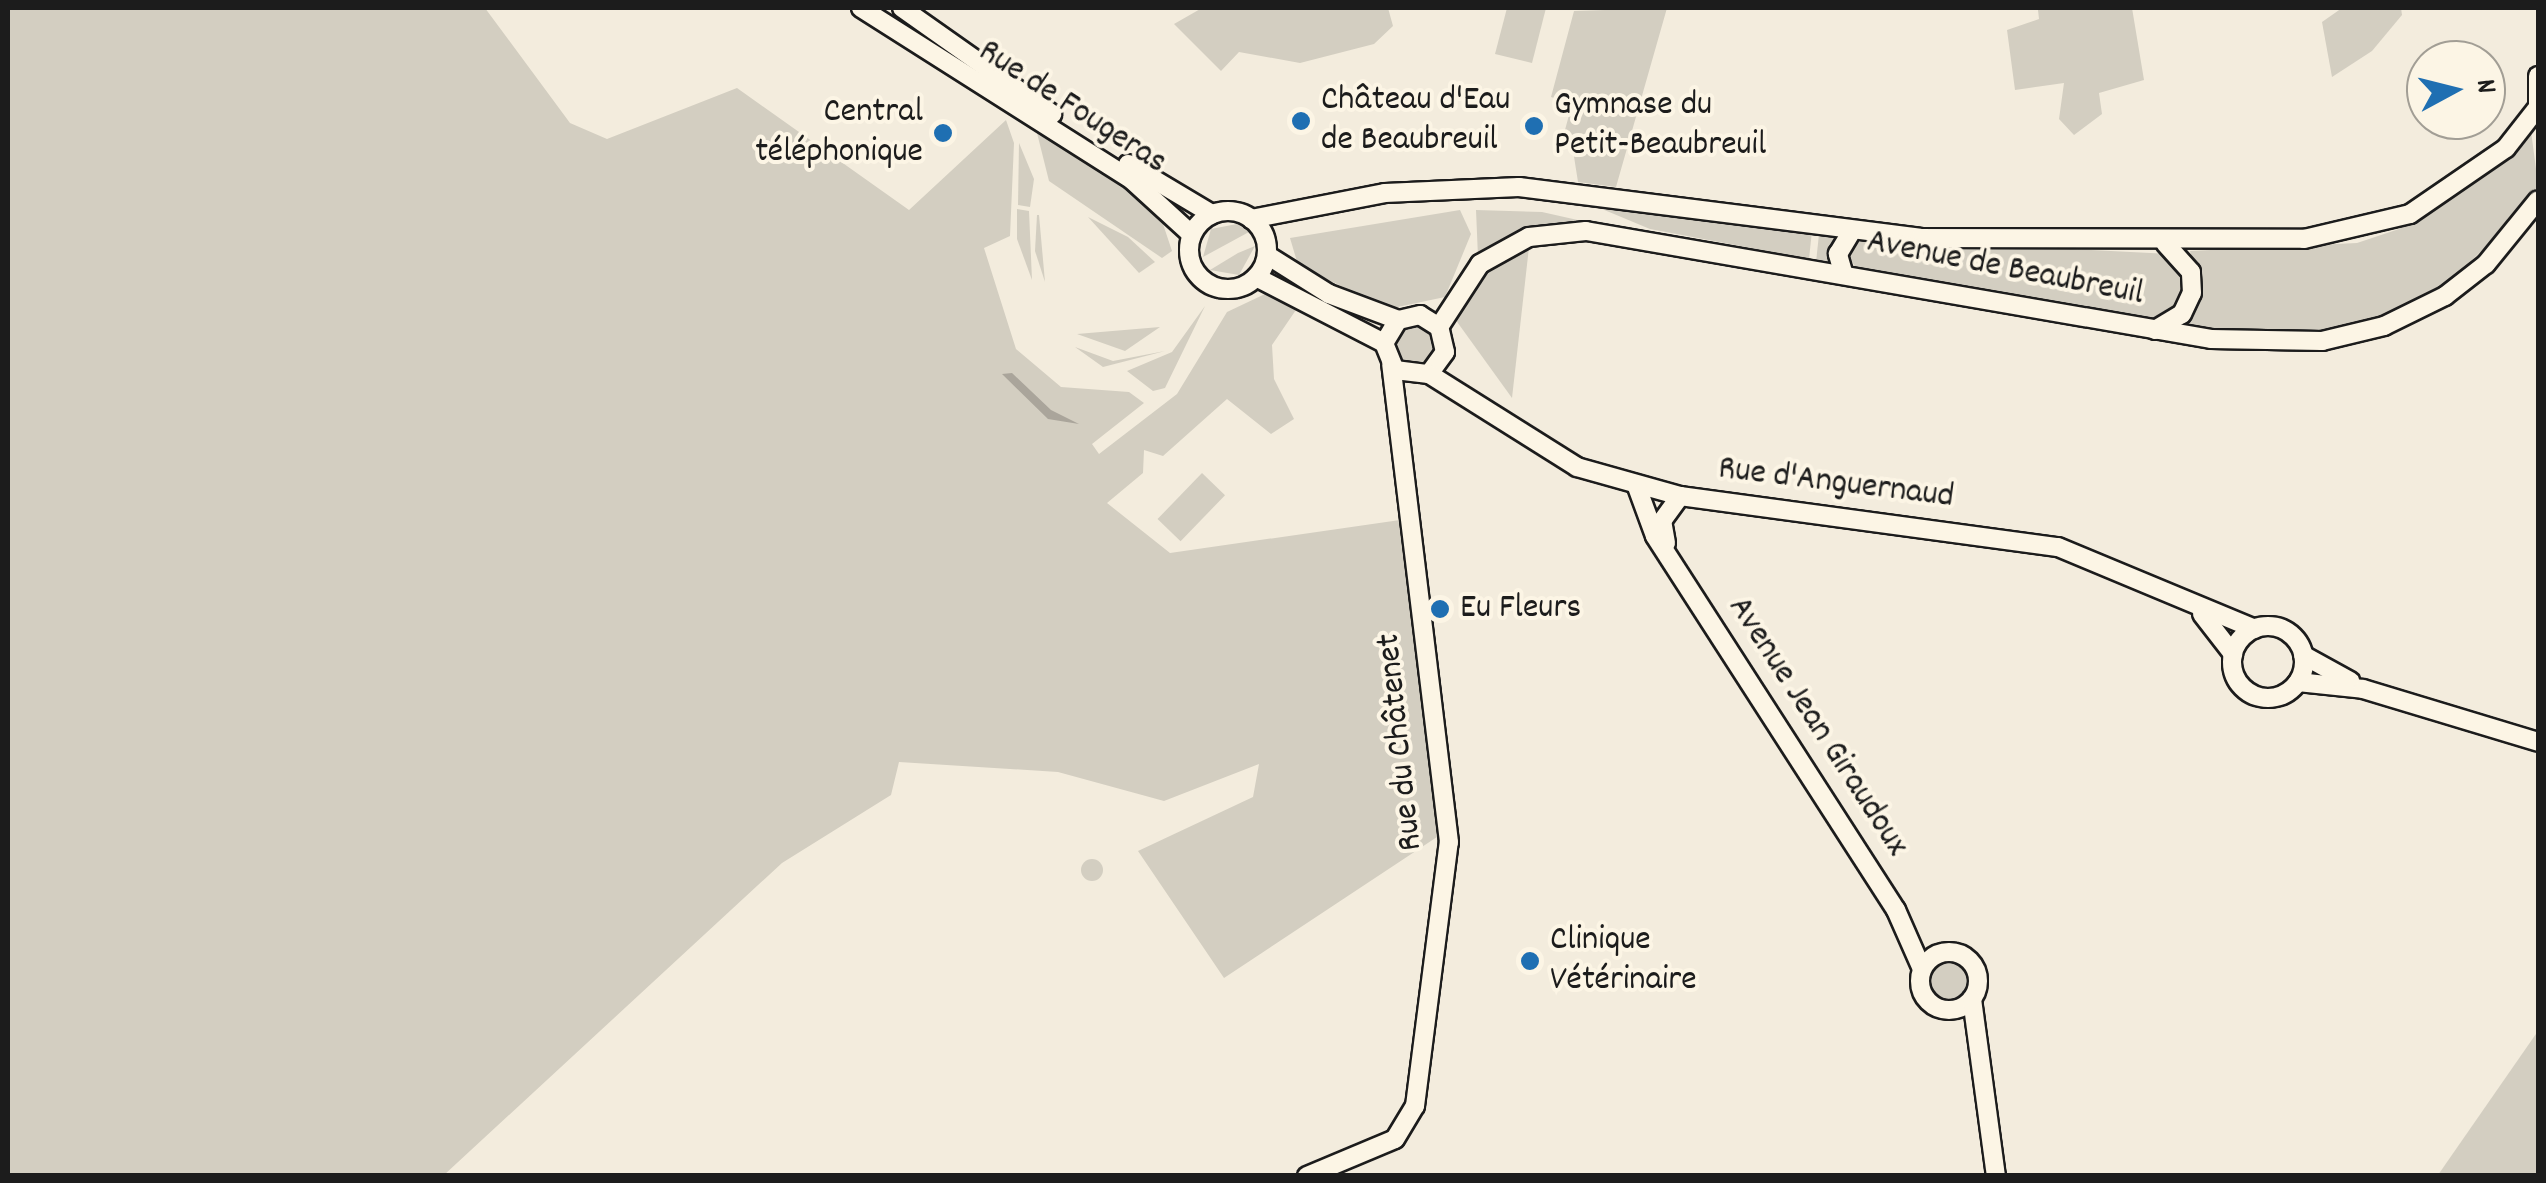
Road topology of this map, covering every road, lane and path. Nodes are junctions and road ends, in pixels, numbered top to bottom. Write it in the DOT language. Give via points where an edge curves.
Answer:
graph roads {
  1 [pos="861,8"];
  2 [pos="902,8"];
  3 [pos="2538,76"];
  4 [pos="2538,106"];
  5 [pos="2538,200"];
  6 [pos="1212,214"];
  7 [pos="1251,219"];
  8 [pos="1852,231"];
  9 [pos="1192,236"];
  10 [pos="2166,244"];
  11 [pos="1267,255"];
  12 [pos="1844,272"];
  13 [pos="1256,277"];
  14 [pos="1398,320"];
  15 [pos="1440,327"];
  16 [pos="2155,330"];
  17 [pos="1384,343"];
  18 [pos="1445,352"];
  19 [pos="1391,365"];
  20 [pos="1421,375"];
  21 [pos="1473,402"];
  22 [pos="1397,416"];
  23 [pos="1637,487"];
  24 [pos="1680,496"];
  25 [pos="1675,564"];
  26 [pos="2198,610"];
  27 [pos="2255,629"];
  28 [pos="2233,654"];
  29 [pos="2303,654"];
  30 [pos="2298,682"];
  31 [pos="2364,688"];
  32 [pos="2538,742"];
  33 [pos="1905,924"];
  34 [pos="1945,952"];
  35 [pos="1922,969"];
  36 [pos="1972,999"];
  37 [pos="1947,1010"];
  38 [pos="1975,1034"];
  39 [pos="1307,1176"];
  40 [pos="1996,1176"];
  1 -- 9 [label="main road, Rue de Fougeras" via="1132,180"];
  2 -- 6 [label="main road, Rue de Fougeras" via="1191,210"];
  3 -- 4 [label="main road, Avenue de Beaubreuil"];
  4 -- 10 [label="main road, Avenue de Beaubreuil" via="2472,176 2395,221 2324,237"];
  5 -- 16 [label="main road, Avenue de Beaubreuil" via="2486,264 2384,326 2263,346"];
  6 -- 7 [label="main road"];
  6 -- 9 [label="main road"];
  7 -- 8 [label="main road, Avenue de Beaubreuil" via="1399,191 1519,187"];
  7 -- 11 [label="main road"];
  8 -- 10 [label="main road, Avenue de Beaubreuil"];
  8 -- 12 [label="main road, Avenue de Beaubreuil" via="1838,254"];
  9 -- 13 [label="main road" via="1192,264 1206,282 1232,289"];
  10 -- 16 [label="main road, Avenue de Beaubreuil" via="2190,272 2192,293 2182,314"];
  11 -- 13 [label="main road"];
  11 -- 14 [label="main road" via="1328,294"];
  12 -- 15 [label="main road, Avenue de Beaubreuil" via="1559,232 1480,264"];
  12 -- 16 [label="main road, Avenue de Beaubreuil"];
  13 -- 17 [label="main road"];
  14 -- 15 [label="main road" via="1420,315"];
  14 -- 17 [label="main road"];
  15 -- 18 [label="main road, Rue d'Anguernaud"];
  17 -- 19 [label="main road"];
  18 -- 20 [label="main road"];
  18 -- 21 [label="main road, Rue d'Anguernaud"];
  19 -- 20 [label="main road, Rue d'Anguernaud"];
  19 -- 22 [label="main road, Rue du Châtenet"];
  20 -- 21 [label="main road, Rue d'Anguernaud"];
  20 -- 22 [label="main road, Rue du Châtenet"];
  21 -- 23 [label="main road, Rue d'Anguernaud" via="1577,467"];
  22 -- 39 [label="main road, Rue du Châtenet" via="1449,842 1415,1106 1395,1139"];
  23 -- 24 [label="main road, Rue d'Anguernaud"];
  23 -- 25 [label="main road, Avenue Jean Giraudoux"];
  24 -- 25 [label="main road, Avenue Jean Giraudoux" via="1662,521"];
  24 -- 26 [label="main road, Rue d'Anguernaud" via="2058,547 2149,579"];
  25 -- 33 [label="main road, Avenue Jean Giraudoux"];
  26 -- 27 [label="main road, Rue d'Anguernaud"];
  26 -- 28 [label="main road, Rue d'Anguernaud"];
  27 -- 28 [label="main road"];
  27 -- 29 [label="main road, Rue d'Anguernaud" via="2282,630"];
  28 -- 30 [label="main road, Rue d'Anguernaud" via="2238,682 2256,696 2280,696"];
  29 -- 30 [label="main road"];
  29 -- 31 [label="main road, Rue d'Anguernaud"];
  30 -- 31 [label="main road, Rue d'Anguernaud"];
  31 -- 32 [label="main road, Rue d'Anguernaud"];
  33 -- 34 [label="main road, Avenue Jean Giraudoux"];
  33 -- 35 [label="main road, Avenue Jean Giraudoux"];
  34 -- 35 [label="main road"];
  34 -- 36 [label="main road" via="1974,966"];
  35 -- 37 [label="main road" via="1924,997"];
  36 -- 37 [label="main road"];
  36 -- 38 [label="main road"];
  37 -- 38 [label="main road"];
  38 -- 40 [label="main road"];
}
